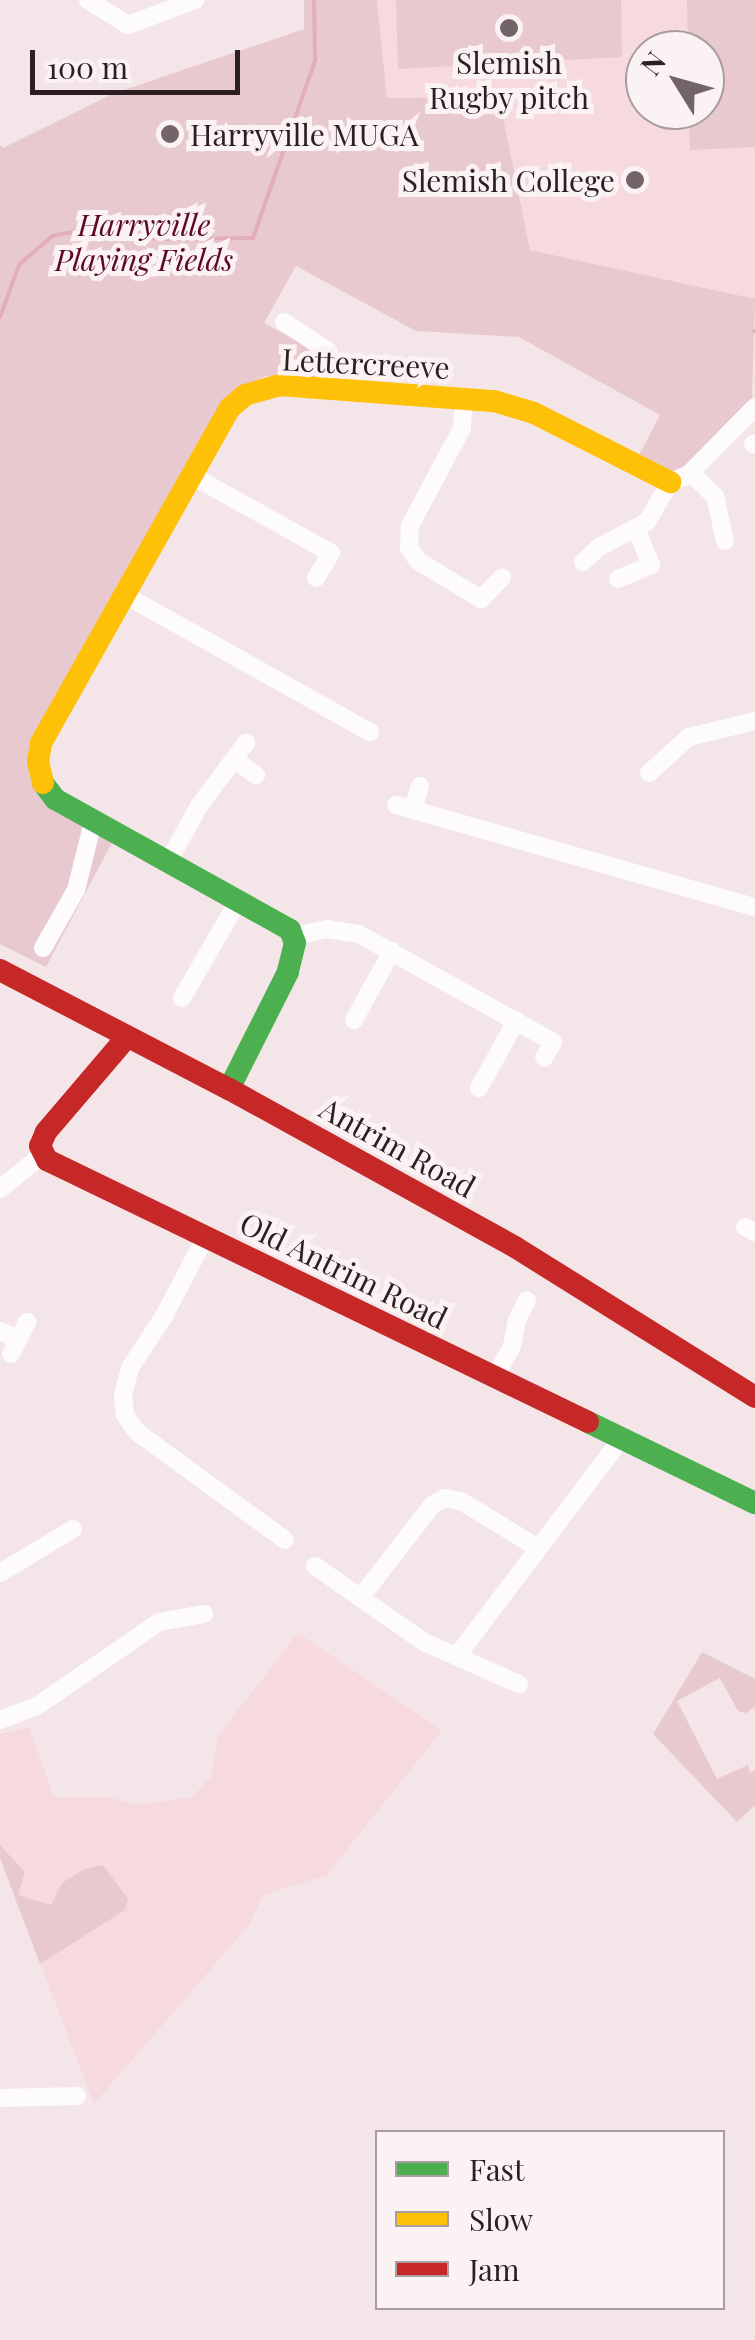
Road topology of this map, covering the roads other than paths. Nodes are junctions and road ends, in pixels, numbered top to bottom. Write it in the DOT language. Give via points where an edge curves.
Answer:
graph roads {
  1 [pos="88,0"];
  2 [pos="195,0"];
  3 [pos="284,322"];
  4 [pos="328,386"];
  5 [pos="464,398"];
  6 [pos="755,407"];
  7 [pos="191,475"];
  8 [pos="680,477"];
  9 [pos="637,530"];
  10 [pos="724,541"];
  11 [pos="583,562"];
  12 [pos="502,577"];
  13 [pos="316,578"];
  14 [pos="618,579"];
  15 [pos="123,594"];
  16 [pos="755,721"];
  17 [pos="370,732"];
  18 [pos="246,743"];
  19 [pos="234,760"];
  20 [pos="649,773"];
  21 [pos="256,775"];
  22 [pos="420,786"];
  23 [pos="93,822"];
  24 [pos="167,864"];
  25 [pos="237,903"];
  26 [pos="755,908"];
  27 [pos="294,936"];
  28 [pos="42,948"];
  29 [pos="392,951"];
  30 [pos="0,970"];
  31 [pos="182,998"];
  32 [pos="354,1020"];
  33 [pos="516,1021"];
  34 [pos="127,1037"];
  35 [pos="544,1058"];
  36 [pos="480,1088"];
  37 [pos="229,1089"];
  38 [pos="42,1155"];
  39 [pos="0,1189"];
  40 [pos="206,1236"];
  41 [pos="528,1300"];
  42 [pos="0,1330"];
  43 [pos="19,1338"];
  44 [pos="495,1377"];
  45 [pos="755,1397"];
  46 [pos="621,1439"];
  47 [pos="755,1503"];
  48 [pos="73,1529"];
  49 [pos="285,1540"];
  50 [pos="538,1548"];
  51 [pos="315,1566"];
  52 [pos="1,1571"];
  53 [pos="361,1597"];
  54 [pos="204,1614"];
  55 [pos="457,1656"];
  56 [pos="519,1684"];
  57 [pos="0,1720"];
  58 [pos="77,2096"];
  59 [pos="0,2098"];
  1 -- 2 [label="street" via="128,25"];
  3 -- 4 [label="street" via="328,352"];
  4 -- 5 [label="street, Lettercreeve"];
  4 -- 7 [label="street, Lettercreeve" via="279,384 245,395 224,415"];
  5 -- 8 [label="street, Lettercreeve" via="525,409"];
  5 -- 12 [label="street, Lettercreeve" via="462,428 410,526 408,544 418,561 482,598"];
  6 -- 8 [label="street"];
  7 -- 13 [label="street" via="331,553"];
  7 -- 15 [label="street, Lettercreeve"];
  8 -- 9 [label="street"];
  8 -- 10 [label="street" via="715,496"];
  9 -- 11 [label="street"];
  9 -- 14 [label="street" via="651,565"];
  15 -- 17 [label="street"];
  15 -- 23 [label="street, Lettercreeve" via="39,750 49,795"];
  16 -- 20 [label="street" via="674,738"];
  18 -- 19 [label="street"];
  19 -- 21 [label="street"];
  19 -- 24 [label="street"];
  22 -- 26 [label="street" via="405,807"];
  23 -- 24 [label="street, Lettercreeve"];
  23 -- 28 [label="street" via="76,890 46,925"];
  24 -- 25 [label="street, Lettercreeve"];
  25 -- 27 [label="street, Lettercreeve"];
  25 -- 31 [label="street"];
  27 -- 29 [label="street" via="347,930"];
  27 -- 37 [label="street" via="288,972"];
  29 -- 32 [label="street"];
  29 -- 33 [label="street"];
  30 -- 34 [label="street, Antrim Road"];
  33 -- 35 [label="street" via="553,1042"];
  33 -- 36 [label="street"];
  34 -- 37 [label="street, Antrim Road"];
  34 -- 38 [label="street" via="46,1132"];
  37 -- 45 [label="street, Antrim Road" via="515,1247"];
  38 -- 39 [label="street"];
  38 -- 40 [label="street, Old Antrim Road"];
  40 -- 44 [label="street, Old Antrim Road"];
  40 -- 49 [label="street" via="130,1368 125,1415 137,1432"];
  41 -- 44 [label="street"];
  42 -- 43 [label="street"];
  44 -- 46 [label="street, Old Antrim Road"];
  46 -- 47 [label="street, Old Antrim Road"];
  46 -- 50 [label="street"];
  48 -- 52 [label="street"];
  50 -- 53 [label="street" via="445,1498 432,1505"];
  50 -- 55 [label="street"];
  51 -- 53 [label="street"];
  53 -- 55 [label="street" via="424,1642"];
  54 -- 57 [label="street" via="159,1622 36,1706"];
  55 -- 56 [label="street"];
  58 -- 59 [label="street"];
}
